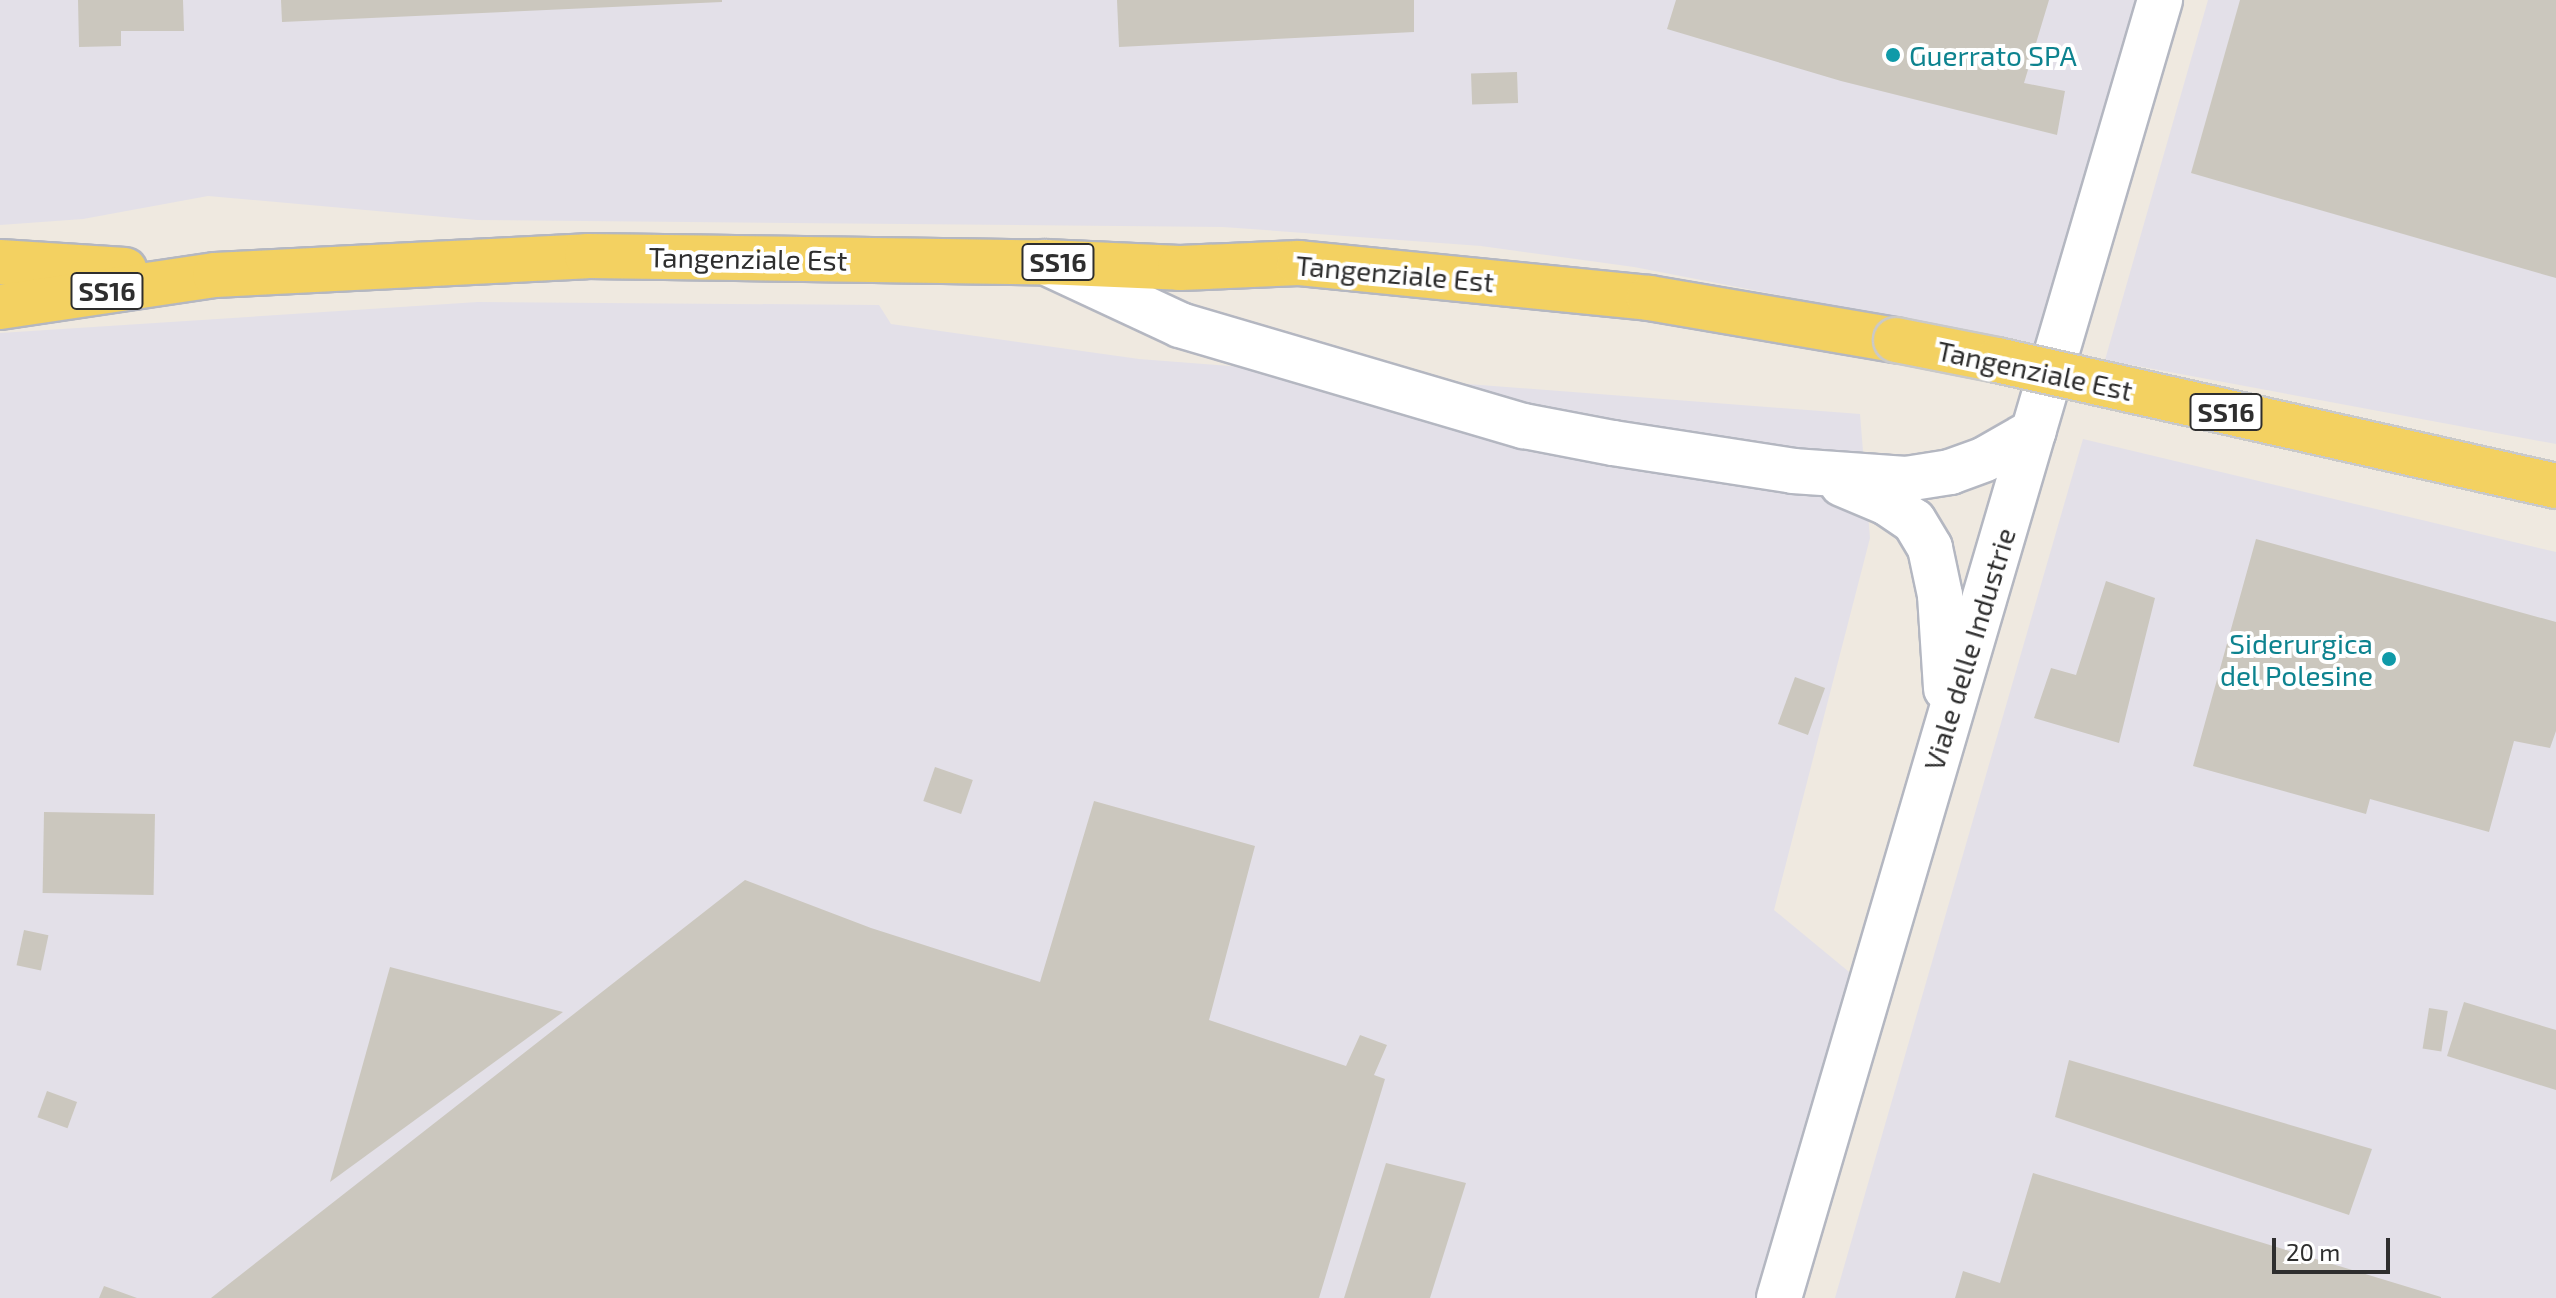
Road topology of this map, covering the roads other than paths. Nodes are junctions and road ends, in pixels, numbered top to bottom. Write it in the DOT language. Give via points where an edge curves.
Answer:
graph roads {
  1 [pos="2160,0"];
  2 [pos="0,262"];
  3 [pos="1045,262"];
  4 [pos="215,275"];
  5 [pos="0,307"];
  6 [pos="2034,431"];
  7 [pos="1793,471"];
  8 [pos="2556,486"];
  9 [pos="1948,712"];
  10 [pos="1779,1298"];
  1 -- 6 [label="main road, Viale delle Industrie"];
  2 -- 4 [label="main road, Tangenziale Est / SS16"];
  3 -- 4 [label="main road, Tangenziale Est / SS16" via="587,256"];
  3 -- 7 [label="main road" via="1180,325 1524,426"];
  3 -- 8 [label="main road, Tangenziale Est / SS16, bridge" via="1180,268 1299,263 1649,298 2013,363"];
  4 -- 5 [label="main road, Tangenziale Est / SS16"];
  6 -- 7 [label="main road" via="1950,472 1906,479"];
  6 -- 9 [label="main road, Viale delle Industrie"];
  7 -- 9 [label="main road" via="1856,487 1914,521 1930,548 1940,595"];
  9 -- 10 [label="main road, Viale delle Industrie"];
}
